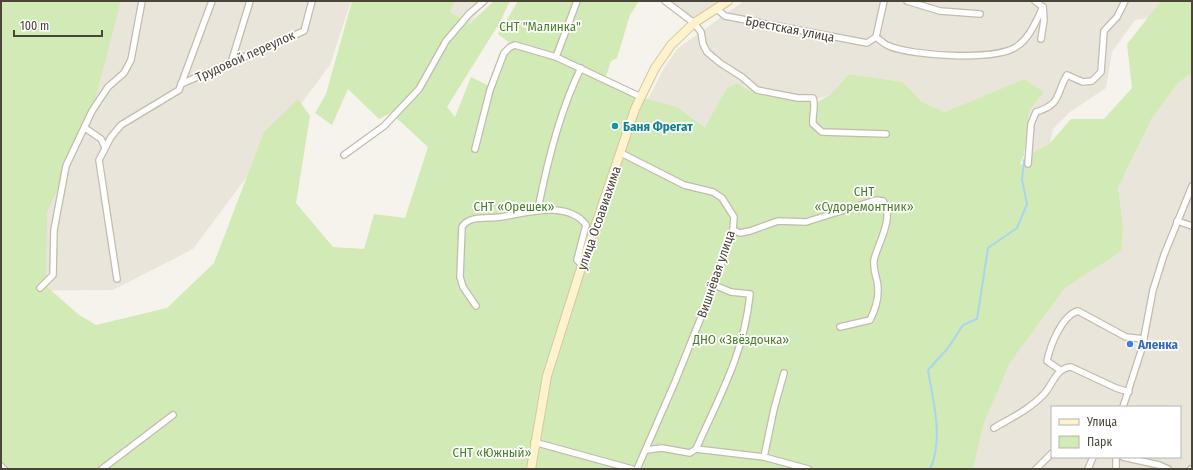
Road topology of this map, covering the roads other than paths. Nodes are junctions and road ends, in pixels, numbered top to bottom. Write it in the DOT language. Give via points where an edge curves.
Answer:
graph roads {
  1 [pos="142,1"];
  2 [pos="212,1"];
  3 [pos="250,1"];
  4 [pos="312,1"];
  5 [pos="484,1"];
  6 [pos="577,1"];
  7 [pos="665,1"];
  8 [pos="728,1"];
  9 [pos="884,1"];
  10 [pos="907,1"];
  11 [pos="1035,1"];
  12 [pos="1125,1"];
  13 [pos="1043,7"];
  14 [pos="716,8"];
  15 [pos="980,14"];
  16 [pos="694,23"];
  17 [pos="876,37"];
  18 [pos="1040,39"];
  19 [pos="556,57"];
  20 [pos="230,63"];
  21 [pos="582,68"];
  22 [pos="181,84"];
  23 [pos="641,97"];
  24 [pos="85,128"];
  25 [pos="886,134"];
  26 [pos="105,147"];
  27 [pos="475,149"];
  28 [pos="621,153"];
  29 [pos="344,155"];
  30 [pos="1028,164"];
  31 [pos="1192,186"];
  32 [pos="538,209"];
  33 [pos="1177,221"];
  34 [pos="1192,226"];
  35 [pos="733,230"];
  36 [pos="582,265"];
  37 [pos="117,279"];
  38 [pos="714,285"];
  39 [pos="40,288"];
  40 [pos="476,306"];
  41 [pos="840,327"];
  42 [pos="1144,339"];
  43 [pos="1060,370"];
  44 [pos="784,372"];
  45 [pos="1129,392"];
  46 [pos="1123,406"];
  47 [pos="173,416"];
  48 [pos="994,428"];
  49 [pos="534,442"];
  50 [pos="696,449"];
  51 [pos="646,450"];
  52 [pos="1051,454"];
  53 [pos="764,457"];
  54 [pos="1093,458"];
  55 [pos="1116,458"];
  56 [pos="1128,458"];
  57 [pos="1,466"];
  58 [pos="4,469"];
  59 [pos="102,469"];
  60 [pos="531,469"];
  61 [pos="632,469"];
  62 [pos="638,469"];
  63 [pos="808,469"];
  64 [pos="1036,469"];
  65 [pos="1088,469"];
  66 [pos="1116,469"];
  67 [pos="1168,469"];
  1 -- 24 [label="street" via="131,60 124,73 108,87 92,111"];
  2 -- 22 [label="street"];
  3 -- 20 [label="street"];
  4 -- 20 [label="street, Трудовой переулок" via="304,30"];
  5 -- 29 [label="street" via="446,41 419,89 384,126"];
  6 -- 19 [label="street"];
  7 -- 16 [label="street"];
  8 -- 14 [label="street, улица Осоавиахима"];
  9 -- 17 [label="street"];
  10 -- 15 [label="street" via="940,11"];
  11 -- 13 [label="street"];
  12 -- 30 [label="street" via="1117,17 1104,31 1101,72 1088,82 1067,75 1050,108 1036,112 1030,124"];
  13 -- 17 [label="street" via="1026,40 1015,48 1002,52 944,56 889,46"];
  13 -- 18 [label="street" via="1044,20"];
  14 -- 16 [label="street, улица Осоавиахима"];
  14 -- 17 [label="street, Брестская улица" via="726,16 867,43"];
  16 -- 23 [label="street, улица Осоавиахима" via="671,45 655,68"];
  16 -- 25 [label="street" via="701,32 707,52 757,90 798,98 813,98 813,124 822,132"];
  19 -- 21 [label="street"];
  19 -- 27 [label="street" via="515,45 504,53 490,90"];
  20 -- 22 [label="street, Трудовой переулок"];
  21 -- 23 [label="street"];
  21 -- 32 [label="street" via="572,85 556,131"];
  22 -- 26 [label="street" via="179,90 121,124"];
  23 -- 28 [label="street, улица Осоавиахима"];
  24 -- 26 [label="street" via="101,138"];
  24 -- 39 [label="street" via="66,166 54,230 53,275"];
  26 -- 37 [label="street" via="99,160"];
  28 -- 35 [label="street, Вишнёвая улица" via="684,185 713,192 722,198 734,217"];
  28 -- 36 [label="street, улица Осоавиахима"];
  31 -- 33 [label="street"];
  32 -- 36 [label="street" via="562,212 581,219 586,225 577,260"];
  32 -- 40 [label="street" via="464,222 460,277"];
  33 -- 34 [label="street"];
  33 -- 42 [label="street" via="1153,290"];
  35 -- 38 [label="street, Вишнёвая улица"];
  35 -- 41 [label="street" via="740,233 750,231 778,220 806,222 876,200 884,201 887,206 886,221 873,269 878,290 876,309 870,320"];
  36 -- 49 [label="street, улица Осоавиахима" via="547,376"];
  38 -- 50 [label="street" via="731,292 750,294 744,334 738,353"];
  38 -- 51 [label="street, Вишнёвая улица"];
  42 -- 43 [label="street" via="1126,337 1078,311 1073,312 1065,319 1049,350 1047,361"];
  42 -- 45 [label="street"];
  43 -- 45 [label="street" via="1071,367"];
  43 -- 48 [label="street" via="1044,394 1023,412"];
  44 -- 53 [label="street"];
  45 -- 46 [label="street"];
  47 -- 59 [label="street"];
  49 -- 60 [label="street, улица Осоавиахима"];
  49 -- 61 [label="street"];
  50 -- 51 [label="street" via="690,453 662,448"];
  50 -- 53 [label="street"];
  51 -- 62 [label="street, Вишнёвая улица"];
  52 -- 64 [label="street"];
  53 -- 63 [label="street"];
  54 -- 65 [label="street"];
  55 -- 66 [label="street"];
  56 -- 67 [label="street"];
  57 -- 58 [label="street"];
}
